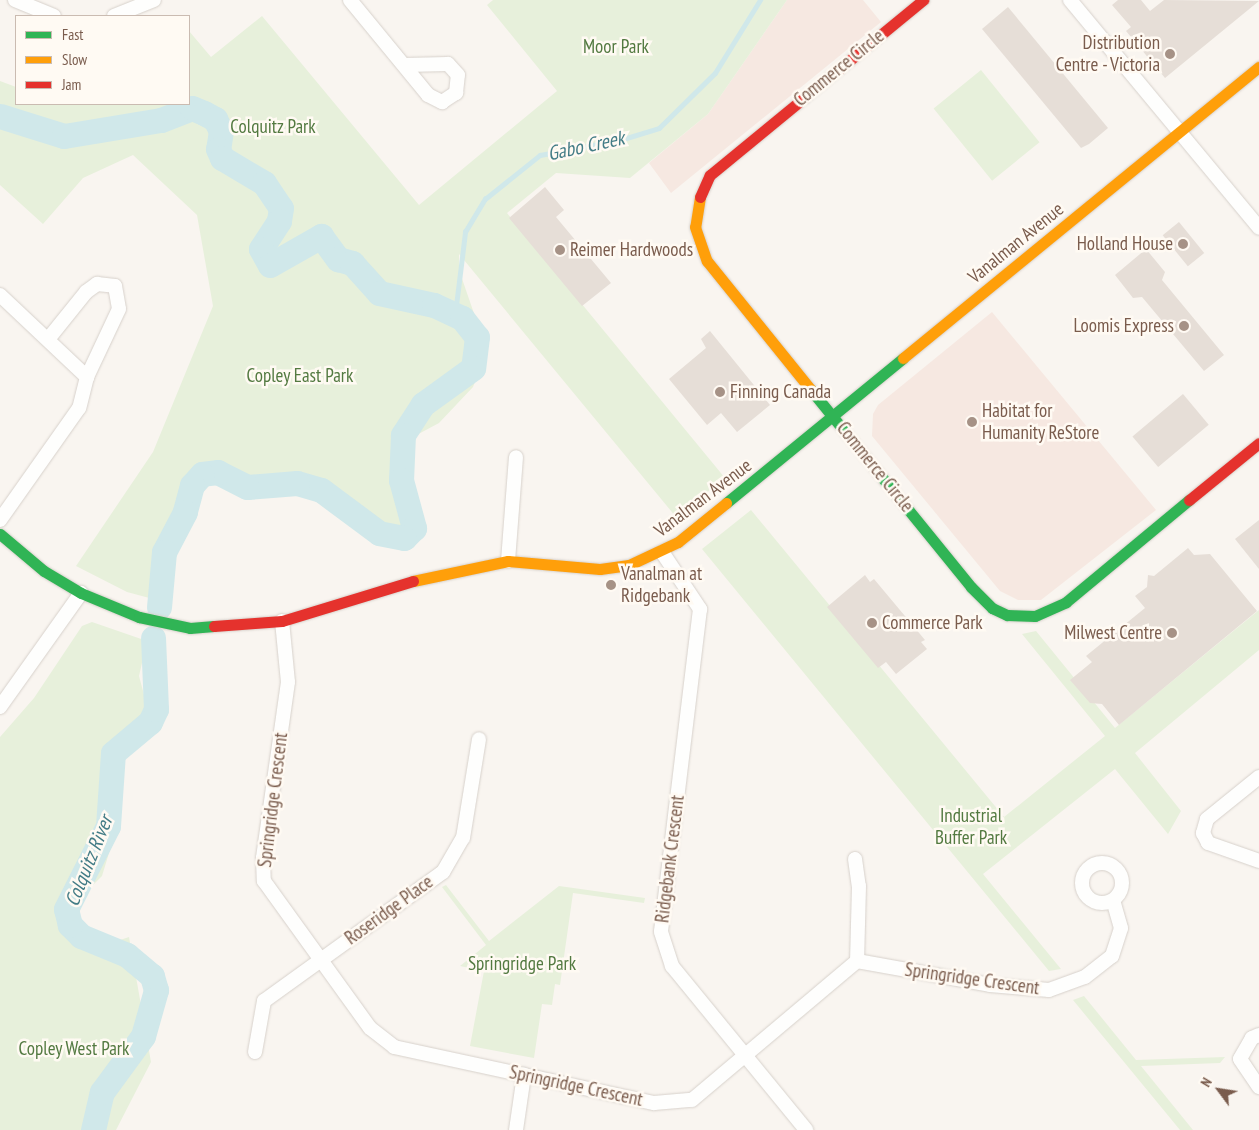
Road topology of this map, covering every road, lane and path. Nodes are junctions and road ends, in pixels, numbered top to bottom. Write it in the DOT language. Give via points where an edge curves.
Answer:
graph roads {
  1 [pos="15,0"];
  2 [pos="154,0"];
  3 [pos="350,0"];
  4 [pos="922,0"];
  5 [pos="1070,0"];
  6 [pos="52,15"];
  7 [pos="116,15"];
  8 [pos="405,65"];
  9 [pos="1259,67"];
  10 [pos="1180,132"];
  11 [pos="1259,228"];
  12 [pos="0,296"];
  13 [pos="49,338"];
  14 [pos="88,376"];
  15 [pos="833,415"];
  16 [pos="1259,443"];
  17 [pos="516,457"];
  18 [pos="0,520"];
  19 [pos="0,534"];
  20 [pos="662,552"];
  21 [pos="508,561"];
  22 [pos="81,593"];
  23 [pos="282,620"];
  24 [pos="0,707"];
  25 [pos="479,739"];
  26 [pos="1259,777"];
  27 [pos="855,859"];
  28 [pos="1259,861"];
  29 [pos="1113,900"];
  30 [pos="318,961"];
  31 [pos="857,961"];
  32 [pos="1259,1035"];
  33 [pos="255,1052"];
  34 [pos="745,1056"];
  35 [pos="524,1075"];
  36 [pos="1259,1087"];
  37 [pos="516,1130"];
  38 [pos="806,1130"];
  1 -- 6 [label="street"];
  2 -- 7 [label="street"];
  3 -- 8 [label="street"];
  4 -- 15 [label="street, Commerce Circle" via="722,163 710,175 696,207 695,227 707,261"];
  5 -- 10 [label="street"];
  9 -- 10 [label="street, Vanalman Avenue"];
  10 -- 11 [label="street"];
  10 -- 15 [label="street, Vanalman Avenue"];
  12 -- 13 [label="street"];
  13 -- 14 [label="street"];
  13 -- 14 [label="street" via="86,292 97,284 115,286 119,309"];
  14 -- 18 [label="street" via="79,408"];
  15 -- 16 [label="street, Commerce Circle" via="971,586 992,608 1021,617 1053,611 1066,602"];
  15 -- 20 [label="street, Vanalman Avenue"];
  17 -- 21 [label="street"];
  19 -- 22 [label="street, Vanalman Avenue" via="44,571"];
  20 -- 21 [label="street, Vanalman Avenue" via="629,565 600,569"];
  20 -- 34 [label="street, Ridgebank Crescent" via="700,609 661,932 672,966"];
  21 -- 23 [label="street, Vanalman Avenue" via="416,580"];
  22 -- 23 [label="street, Vanalman Avenue" via="139,617 190,628"];
  22 -- 24 [label="street"];
  23 -- 30 [label="street, Springridge Crescent" via="288,682 263,858 264,881"];
  25 -- 30 [label="street, Roseridge Place" via="463,838 443,872"];
  26 -- 28 [label="street" via="1207,819 1203,833 1208,843"];
  27 -- 31 [label="street" via="859,886"];
  29 -- 31 [label="street, Springridge Crescent" via="1121,928 1112,956 1085,978 1055,989 990,986"];
  30 -- 33 [label="street, Roseridge Place" via="264,1001"];
  30 -- 35 [label="street, Springridge Crescent" via="370,1028 394,1047"];
  31 -- 34 [label="street, Springridge Crescent"];
  32 -- 36 [label="street" via="1252,1038 1240,1059"];
  34 -- 35 [label="street, Springridge Crescent" via="692,1100 654,1103"];
  34 -- 38 [label="street, Ridgebank Crescent"];
  35 -- 37 [label="street"];
}
